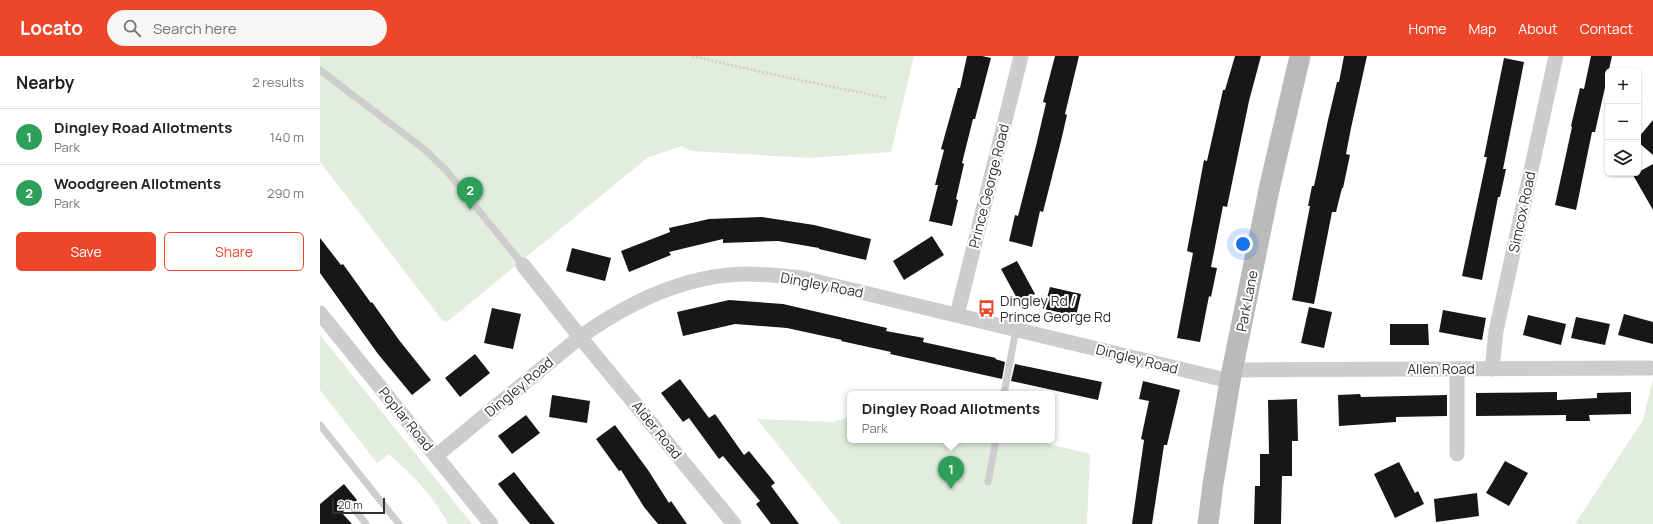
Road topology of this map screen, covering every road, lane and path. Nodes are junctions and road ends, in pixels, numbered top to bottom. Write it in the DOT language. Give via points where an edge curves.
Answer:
graph roads {
  1 [pos="692,56"];
  2 [pos="1021,56"];
  3 [pos="1300,56"];
  4 [pos="1556,56"];
  5 [pos="320,70"];
  6 [pos="887,98"];
  7 [pos="523,265"];
  8 [pos="320,313"];
  9 [pos="956,315"];
  10 [pos="1016,329"];
  11 [pos="580,337"];
  12 [pos="1650,368"];
  13 [pos="1457,369"];
  14 [pos="1492,369"];
  15 [pos="1232,375"];
  16 [pos="1005,391"];
  17 [pos="320,426"];
  18 [pos="995,443"];
  19 [pos="1457,454"];
  20 [pos="436,456"];
  21 [pos="988,482"];
  22 [pos="351,505"];
  23 [pos="366,524"];
  24 [pos="399,524"];
  25 [pos="491,524"];
  26 [pos="734,524"];
  27 [pos="1208,524"];
  1 -- 6 [label="path"];
  2 -- 9 [label="street, Prince George Road"];
  3 -- 15 [label="main road, Park Lane" via="1270,185"];
  4 -- 14 [label="street, Simcox Road" via="1496,330"];
  5 -- 7 [label="lane" via="424,149"];
  7 -- 11 [label="street, Alder Road"];
  8 -- 20 [label="street, Poplar Road"];
  9 -- 10 [label="street, Dingley Road"];
  9 -- 11 [label="street, Dingley Road" via="802,278 743,274 710,278 673,287 637,302"];
  10 -- 15 [label="street, Dingley Road"];
  10 -- 16 [label="lane"];
  11 -- 20 [label="street, Dingley Road"];
  11 -- 26 [label="street, Alder Road"];
  12 -- 14 [label="street, Allen Road"];
  13 -- 14 [label="street, Allen Road"];
  13 -- 15 [label="street, Allen Road"];
  13 -- 19 [label="street"];
  15 -- 27 [label="main road, Park Lane"];
  17 -- 24 [label="lane"];
  18 -- 21 [label="lane"];
  20 -- 25 [label="street, Poplar Road"];
  22 -- 23 [label="lane"];
}
